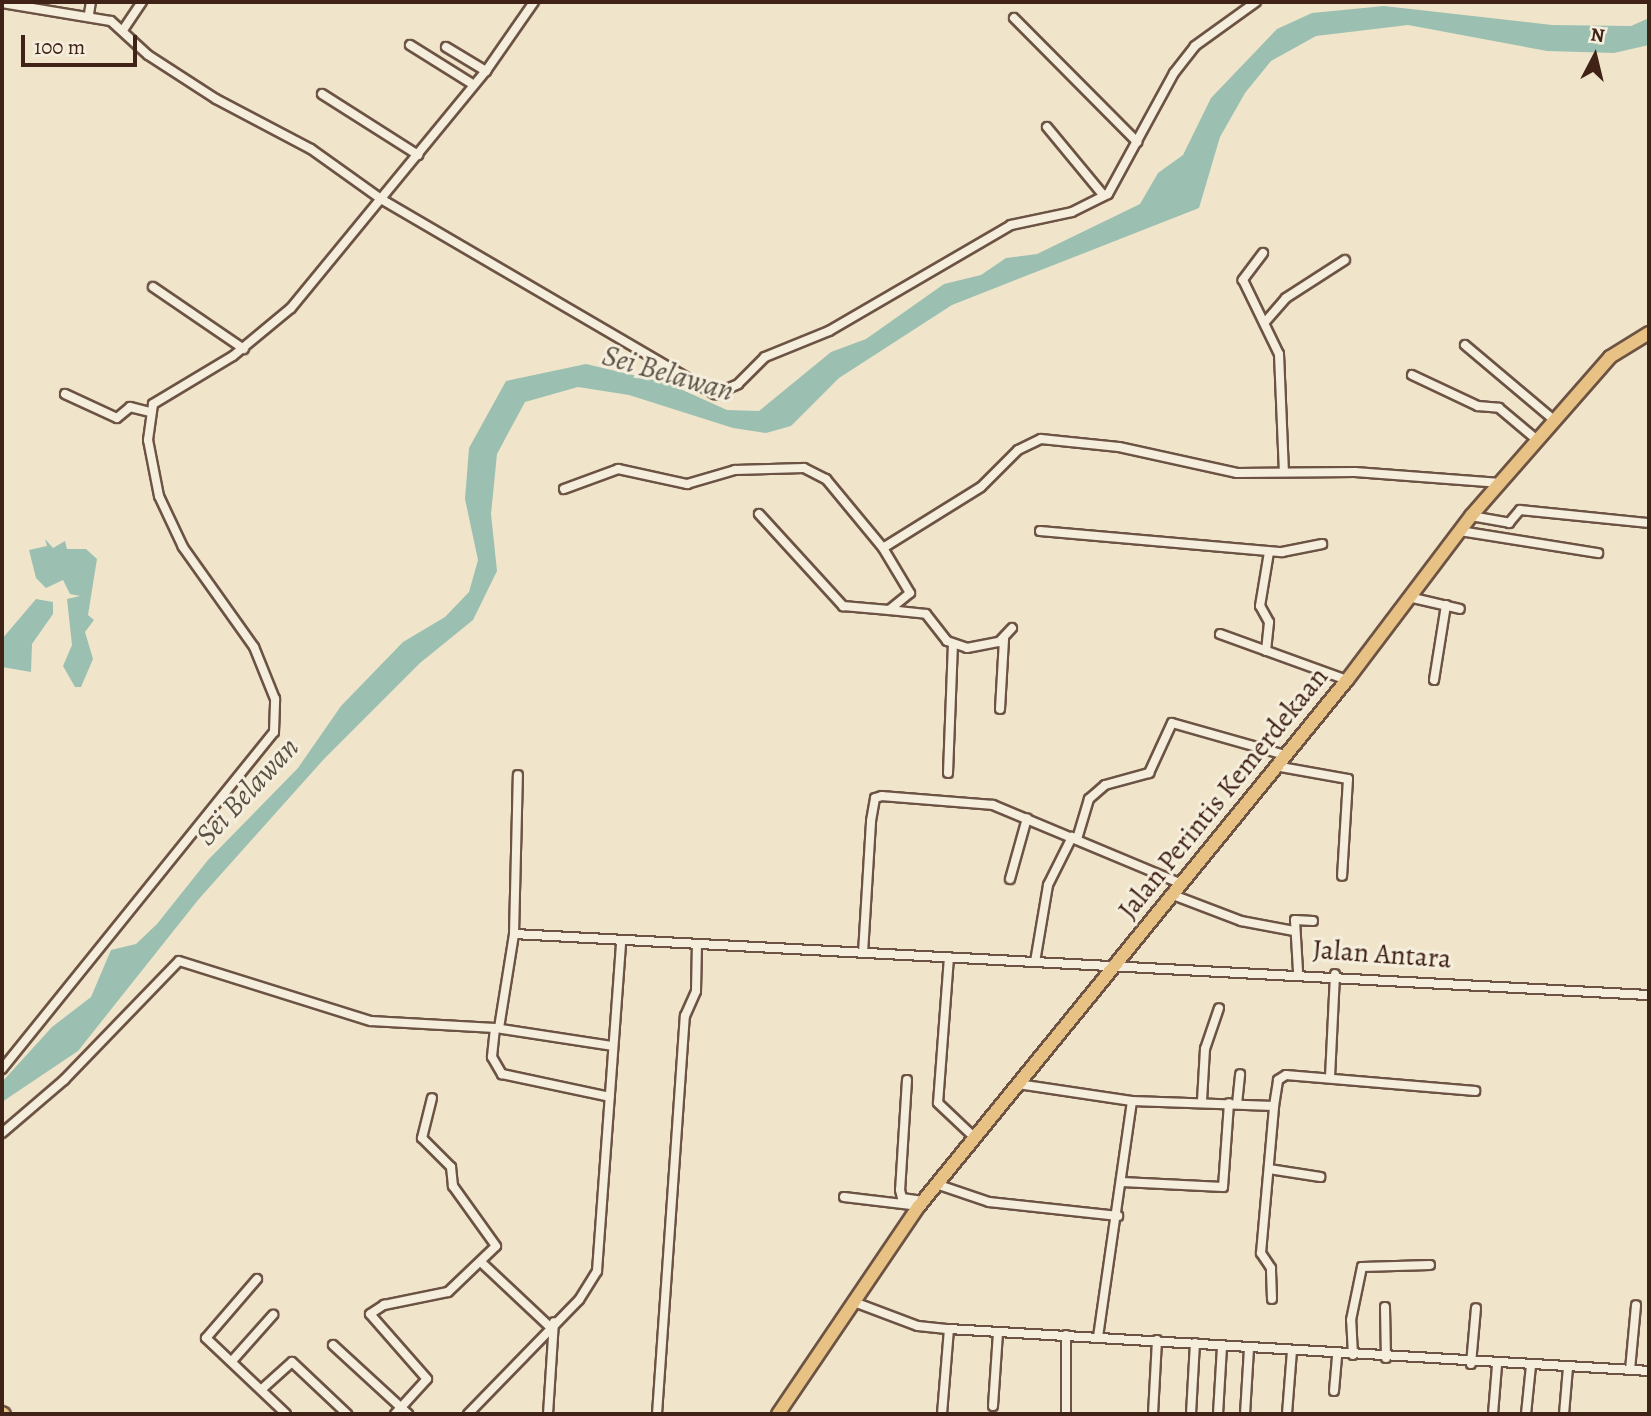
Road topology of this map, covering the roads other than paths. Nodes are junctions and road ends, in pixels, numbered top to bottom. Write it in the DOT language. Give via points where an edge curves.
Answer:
graph roads {
  1 [pos="91,2"];
  2 [pos="142,2"];
  3 [pos="534,2"];
  4 [pos="1256,2"];
  5 [pos="2,3"];
  6 [pos="39,5"];
  7 [pos="89,14"];
  8 [pos="1014,18"];
  9 [pos="123,30"];
  10 [pos="410,45"];
  11 [pos="446,47"];
  12 [pos="486,71"];
  13 [pos="474,85"];
  14 [pos="322,94"];
  15 [pos="1046,127"];
  16 [pos="1137,142"];
  17 [pos="418,155"];
  18 [pos="1104,196"];
  19 [pos="381,199"];
  20 [pos="1263,253"];
  21 [pos="1345,260"];
  22 [pos="153,287"];
  23 [pos="1266,321"];
  24 [pos="1649,333"];
  25 [pos="1465,345"];
  26 [pos="244,349"];
  27 [pos="1412,375"];
  28 [pos="65,394"];
  29 [pos="150,412"];
  30 [pos="1554,419"];
  31 [pos="1536,439"];
  32 [pos="1284,472"];
  33 [pos="1501,483"];
  34 [pos="564,489"];
  35 [pos="759,514"];
  36 [pos="1471,516"];
  37 [pos="1649,523"];
  38 [pos="1040,531"];
  39 [pos="1460,531"];
  40 [pos="1322,544"];
  41 [pos="883,548"];
  42 [pos="1269,552"];
  43 [pos="1598,553"];
  44 [pos="1413,597"];
  45 [pos="1446,606"];
  46 [pos="1460,609"];
  47 [pos="889,610"];
  48 [pos="1012,628"];
  49 [pos="1220,634"];
  50 [pos="1004,639"];
  51 [pos="953,645"];
  52 [pos="1266,651"];
  53 [pos="1347,680"];
  54 [pos="1434,680"];
  55 [pos="1000,709"];
  56 [pos="1285,755"];
  57 [pos="1275,766"];
  58 [pos="948,773"];
  59 [pos="518,775"];
  60 [pos="1027,818"];
  61 [pos="1074,838"];
  62 [pos="1342,876"];
  63 [pos="1010,879"];
  64 [pos="1177,890"];
  65 [pos="1313,921"];
  66 [pos="1294,931"];
  67 [pos="514,934"];
  68 [pos="621,942"];
  69 [pos="697,945"];
  70 [pos="863,953"];
  71 [pos="948,957"];
  72 [pos="1035,962"];
  73 [pos="1112,967"];
  74 [pos="1298,971"];
  75 [pos="1335,974"];
  76 [pos="1649,995"];
  77 [pos="1219,1008"];
  78 [pos="497,1028"];
  79 [pos="613,1046"];
  80 [pos="2,1069"];
  81 [pos="1240,1074"];
  82 [pos="1330,1077"];
  83 [pos="907,1080"];
  84 [pos="1018,1084"];
  85 [pos="1475,1091"];
  86 [pos="610,1097"];
  87 [pos="432,1098"];
  88 [pos="1132,1101"];
  89 [pos="1202,1101"];
  90 [pos="1233,1103"];
  91 [pos="1275,1106"];
  92 [pos="2,1133"];
  93 [pos="974,1137"];
  94 [pos="1269,1170"];
  95 [pos="1321,1177"];
  96 [pos="1122,1182"];
  97 [pos="936,1184"];
  98 [pos="844,1197"];
  99 [pos="921,1204"];
  100 [pos="1118,1216"];
  101 [pos="483,1264"];
  102 [pos="1430,1265"];
  103 [pos="257,1279"];
  104 [pos="1272,1299"];
  105 [pos="854,1302"];
  106 [pos="1636,1305"];
  107 [pos="1385,1307"];
  108 [pos="1476,1308"];
  109 [pos="273,1315"];
  110 [pos="552,1325"];
  111 [pos="949,1329"];
  112 [pos="998,1332"];
  113 [pos="1066,1335"];
  114 [pos="1098,1337"];
  115 [pos="1157,1340"];
  116 [pos="1195,1343"];
  117 [pos="333,1345"];
  118 [pos="1222,1346"];
  119 [pos="1248,1348"];
  120 [pos="1292,1351"];
  121 [pos="1337,1354"];
  122 [pos="1353,1355"];
  123 [pos="1386,1358"];
  124 [pos="232,1361"];
  125 [pos="1471,1364"];
  126 [pos="1497,1365"];
  127 [pos="1531,1366"];
  128 [pos="1568,1367"];
  129 [pos="1630,1370"];
  130 [pos="1649,1371"];
  131 [pos="261,1389"];
  132 [pos="1334,1391"];
  133 [pos="993,1406"];
  134 [pos="401,1412"];
  135 [pos="286,1414"];
  136 [pos="347,1414"];
  137 [pos="468,1414"];
  138 [pos="548,1414"];
  139 [pos="657,1414"];
  140 [pos="778,1414"];
  141 [pos="942,1414"];
  142 [pos="1066,1414"];
  143 [pos="1153,1414"];
  144 [pos="1191,1414"];
  145 [pos="1218,1414"];
  146 [pos="1245,1414"];
  147 [pos="1287,1414"];
  148 [pos="1493,1414"];
  149 [pos="1526,1414"];
  150 [pos="1564,1414"];
  1 -- 7 [label="street"];
  2 -- 9 [label="street"];
  3 -- 12 [label="street"];
  4 -- 16 [label="street" via="1195,46"];
  5 -- 6 [label="street"];
  6 -- 7 [label="street"];
  7 -- 9 [label="street"];
  8 -- 16 [label="street"];
  9 -- 19 [label="street" via="216,99 312,149"];
  10 -- 13 [label="street"];
  11 -- 12 [label="street"];
  12 -- 13 [label="street"];
  13 -- 17 [label="street"];
  14 -- 17 [label="street"];
  15 -- 18 [label="street"];
  16 -- 18 [label="street"];
  17 -- 19 [label="street"];
  18 -- 19 [label="street" via="1072,212 1011,225 830,331 765,357 738,384 715,394"];
  19 -- 26 [label="street" via="291,308"];
  20 -- 23 [label="street" via="1243,280"];
  21 -- 23 [label="street" via="1286,298"];
  22 -- 26 [label="street"];
  23 -- 32 [label="street" via="1284,388"];
  24 -- 30 [label="main road, Jalan Perintis Kemerdekaan" via="1610,357"];
  25 -- 30 [label="street"];
  26 -- 29 [label="street" via="160,396"];
  27 -- 31 [label="street" via="1478,406 1499,408"];
  28 -- 29 [label="street" via="117,418 130,407"];
  29 -- 80 [label="street" via="148,440 159,496 183,547 254,647 275,699 274,732"];
  30 -- 31 [label="main road, Jalan Perintis Kemerdekaan"];
  31 -- 33 [label="main road, Jalan Perintis Kemerdekaan"];
  32 -- 33 [label="street"];
  32 -- 41 [label="street" via="1237,473 1119,447 1041,439 1018,450 981,487"];
  33 -- 36 [label="main road, Jalan Perintis Kemerdekaan"];
  34 -- 41 [label="street" via="618,469 687,484 735,470 804,468 826,479"];
  35 -- 47 [label="street" via="834,602"];
  36 -- 37 [label="street" via="1509,523 1520,510"];
  36 -- 39 [label="main road, Jalan Perintis Kemerdekaan"];
  38 -- 42 [label="street"];
  39 -- 43 [label="street"];
  39 -- 44 [label="main road, Jalan Perintis Kemerdekaan"];
  40 -- 42 [label="street"];
  41 -- 47 [label="street" via="910,593"];
  42 -- 52 [label="street" via="1259,606 1269,622"];
  44 -- 45 [label="street"];
  44 -- 53 [label="main road, Jalan Perintis Kemerdekaan"];
  45 -- 46 [label="street"];
  45 -- 54 [label="street"];
  47 -- 51 [label="street" via="926,614"];
  48 -- 50 [label="street"];
  49 -- 52 [label="street"];
  50 -- 51 [label="street" via="979,648"];
  50 -- 55 [label="street"];
  51 -- 58 [label="street"];
  52 -- 53 [label="street"];
  53 -- 56 [label="main road, Jalan Perintis Kemerdekaan"];
  56 -- 57 [label="main road, Jalan Perintis Kemerdekaan"];
  56 -- 61 [label="street" via="1172,723 1149,773 1105,785 1089,799"];
  57 -- 62 [label="street" via="1348,779"];
  57 -- 64 [label="main road, Jalan Perintis Kemerdekaan"];
  59 -- 67 [label="street"];
  60 -- 61 [label="street"];
  60 -- 63 [label="street"];
  60 -- 70 [label="street" via="984,803 875,798"];
  61 -- 64 [label="street"];
  61 -- 72 [label="street" via="1048,885"];
  64 -- 66 [label="street" via="1241,921"];
  64 -- 73 [label="main road, Jalan Perintis Kemerdekaan"];
  65 -- 66 [label="street" via="1297,916"];
  66 -- 74 [label="street"];
  67 -- 68 [label="street, Jalan Antara"];
  67 -- 78 [label="street"];
  68 -- 69 [label="street, Jalan Antara"];
  68 -- 79 [label="street"];
  69 -- 70 [label="street, Jalan Antara"];
  69 -- 139 [label="street" via="696,991 685,1016"];
  70 -- 71 [label="street, Jalan Antara"];
  71 -- 72 [label="street, Jalan Antara"];
  71 -- 93 [label="street" via="938,1103"];
  72 -- 73 [label="street, Jalan Antara"];
  73 -- 74 [label="street, Jalan Antara"];
  73 -- 84 [label="main road, Jalan Perintis Kemerdekaan"];
  74 -- 75 [label="street, Jalan Antara"];
  75 -- 76 [label="street, Jalan Antara"];
  75 -- 82 [label="street"];
  77 -- 89 [label="street" via="1205,1049"];
  78 -- 79 [label="street"];
  78 -- 86 [label="street" via="492,1057 502,1074"];
  78 -- 92 [label="street" via="371,1021 177,961 64,1080"];
  79 -- 86 [label="street"];
  81 -- 90 [label="street"];
  82 -- 85 [label="street"];
  82 -- 91 [label="street" via="1280,1076"];
  83 -- 99 [label="street" via="900,1190 902,1198"];
  84 -- 88 [label="street"];
  84 -- 93 [label="main road, Jalan Perintis Kemerdekaan"];
  86 -- 110 [label="street" via="597,1271"];
  87 -- 101 [label="street" via="422,1138 451,1167 464,1205 495,1238"];
  88 -- 89 [label="street"];
  88 -- 96 [label="street"];
  89 -- 90 [label="street"];
  90 -- 91 [label="street"];
  90 -- 96 [label="street" via="1223,1187"];
  91 -- 94 [label="street"];
  93 -- 97 [label="main road, Jalan Perintis Kemerdekaan"];
  94 -- 95 [label="street"];
  94 -- 104 [label="street" via="1261,1253 1271,1268"];
  96 -- 100 [label="street"];
  97 -- 99 [label="main road, Jalan Perintis Kemerdekaan"];
  97 -- 100 [label="street" via="989,1202"];
  98 -- 99 [label="street"];
  99 -- 105 [label="main road, Jalan Perintis Kemerdekaan"];
  100 -- 114 [label="street"];
  101 -- 110 [label="street"];
  101 -- 134 [label="street" via="448,1292 384,1305 370,1314 427,1379"];
  102 -- 122 [label="street" via="1362,1267 1351,1320"];
  103 -- 124 [label="street" via="206,1336"];
  105 -- 111 [label="street" via="918,1326"];
  105 -- 140 [label="main road, Jalan Perintis Kemerdekaan"];
  106 -- 129 [label="street"];
  107 -- 123 [label="street"];
  108 -- 125 [label="street"];
  109 -- 124 [label="street"];
  110 -- 137 [label="street"];
  110 -- 138 [label="street"];
  111 -- 112 [label="street"];
  111 -- 141 [label="street"];
  112 -- 113 [label="street"];
  112 -- 133 [label="street"];
  113 -- 114 [label="street"];
  113 -- 142 [label="street" via="1061,1383"];
  114 -- 115 [label="street"];
  115 -- 116 [label="street"];
  115 -- 143 [label="street"];
  116 -- 118 [label="street"];
  116 -- 144 [label="street"];
  117 -- 134 [label="street"];
  118 -- 119 [label="street"];
  118 -- 145 [label="street"];
  119 -- 120 [label="street"];
  119 -- 146 [label="street"];
  120 -- 121 [label="street"];
  120 -- 147 [label="street"];
  121 -- 122 [label="street"];
  121 -- 132 [label="street"];
  122 -- 123 [label="street"];
  123 -- 125 [label="street"];
  124 -- 131 [label="street"];
  125 -- 126 [label="street"];
  126 -- 127 [label="street"];
  126 -- 148 [label="street"];
  127 -- 128 [label="street"];
  127 -- 149 [label="street"];
  128 -- 129 [label="street"];
  128 -- 150 [label="street"];
  129 -- 130 [label="street"];
  131 -- 135 [label="street"];
  131 -- 136 [label="street" via="292,1362"];
}
